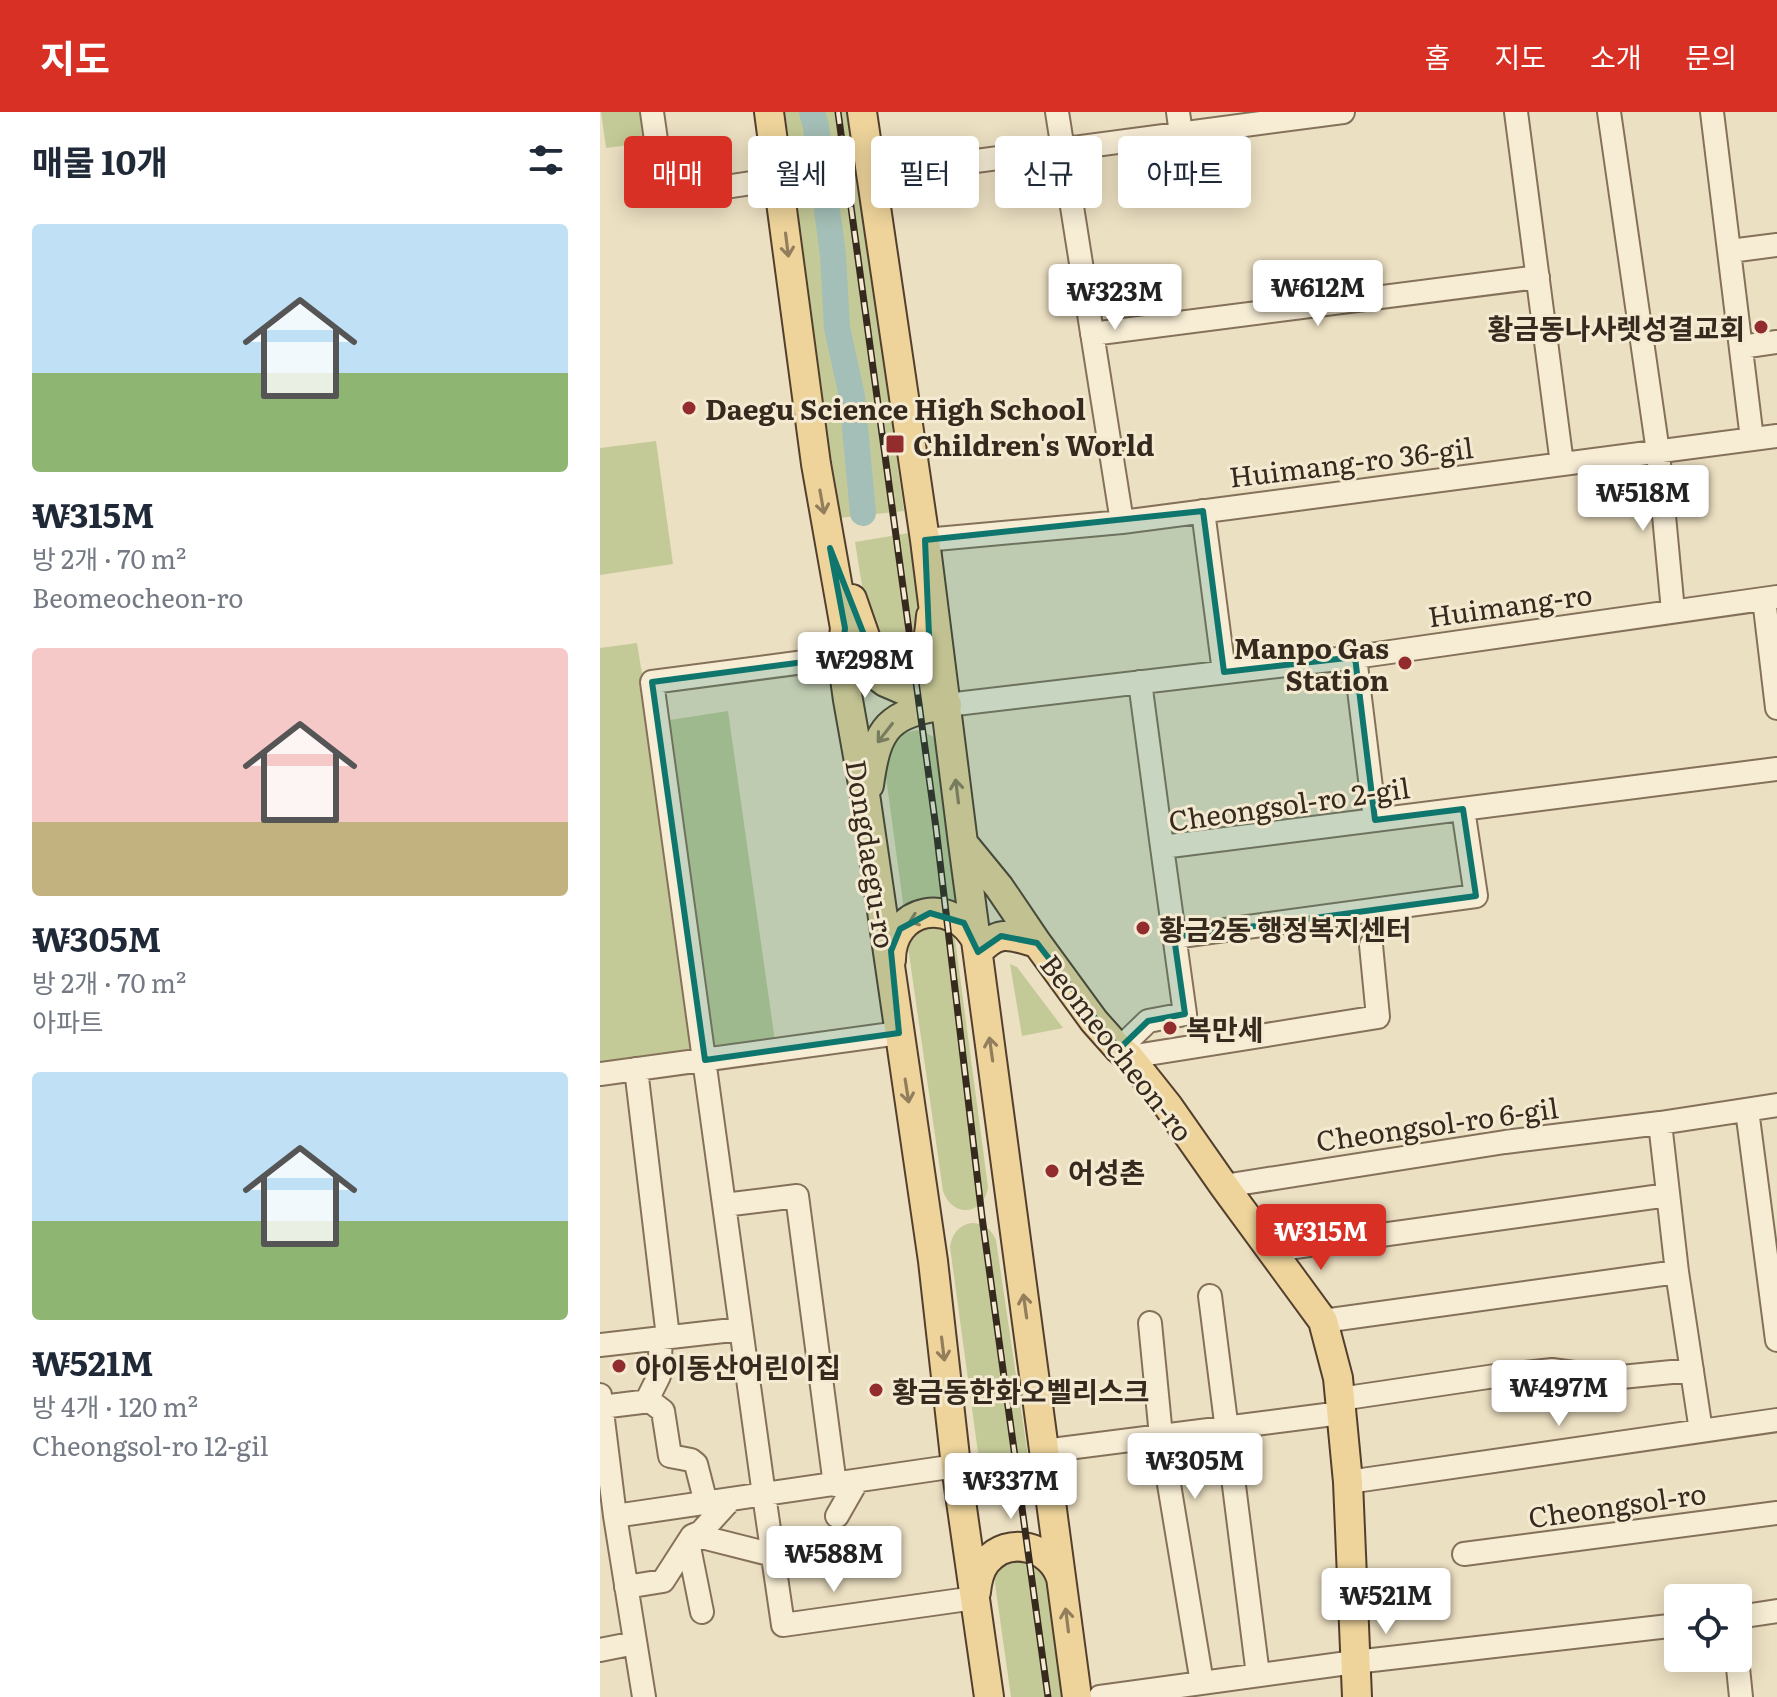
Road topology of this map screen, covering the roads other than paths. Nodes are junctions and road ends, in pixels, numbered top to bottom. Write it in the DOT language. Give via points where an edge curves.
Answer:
graph roads {
  1 [pos="652,112"];
  2 [pos="769,112"];
  3 [pos="862,112"];
  4 [pos="1057,112"];
  5 [pos="1343,112"];
  6 [pos="1516,112"];
  7 [pos="1609,112"];
  8 [pos="1712,112"];
  9 [pos="1287,116"];
  10 [pos="1179,123"];
  11 [pos="772,136"];
  12 [pos="1060,136"];
  13 [pos="1102,141"];
  14 [pos="871,175"];
  15 [pos="748,184"];
  16 [pos="782,208"];
  17 [pos="876,208"];
  18 [pos="1071,208"];
  19 [pos="1777,245"];
  20 [pos="1730,251"];
  21 [pos="1538,277"];
  22 [pos="1092,334"];
  23 [pos="1777,342"];
  24 [pos="1741,347"];
  25 [pos="1777,436"];
  26 [pos="1752,439"];
  27 [pos="1658,452"];
  28 [pos="1562,464"];
  29 [pos="1203,511"];
  30 [pos="1122,522"];
  31 [pos="925,540"];
  32 [pos="830,548"];
  33 [pos="932,593"];
  34 [pos="1771,598"];
  35 [pos="1673,611"];
  36 [pos="843,644"];
  37 [pos="1355,657"];
  38 [pos="1224,672"];
  39 [pos="1140,682"];
  40 [pos="947,705"];
  41 [pos="1777,708"];
  42 [pos="1777,769"];
  43 [pos="866,801"];
  44 [pos="1463,809"];
  45 [pos="1375,820"];
  46 [pos="963,843"];
  47 [pos="1162,847"];
  48 [pos="1174,937"];
  49 [pos="1037,943"];
  50 [pos="1371,945"];
  51 [pos="977,947"];
  52 [pos="891,974"];
  53 [pos="899,1033"];
  54 [pos="1124,1053"];
  55 [pos="705,1060"];
  56 [pos="636,1069"];
  57 [pos="600,1074"];
  58 [pos="1777,1105"];
  59 [pos="1747,1110"];
  60 [pos="1660,1123"];
  61 [pos="1224,1186"];
  62 [pos="1668,1195"];
  63 [pos="724,1205"];
  64 [pos="1273,1250"];
  65 [pos="1677,1272"];
  66 [pos="1210,1296"];
  67 [pos="1323,1321"];
  68 [pos="1150,1323"];
  69 [pos="741,1329"];
  70 [pos="664,1338"];
  71 [pos="1777,1340"];
  72 [pos="600,1345"];
  73 [pos="1692,1370"];
  74 [pos="601,1401"];
  75 [pos="646,1402"];
  76 [pos="1341,1406"];
  77 [pos="1777,1420"];
  78 [pos="1226,1426"];
  79 [pos="1701,1431"];
  80 [pos="1161,1436"];
  81 [pos="1044,1451"];
  82 [pos="956,1466"];
  83 [pos="1348,1482"];
  84 [pos="846,1483"];
  85 [pos="764,1495"];
  86 [pos="730,1500"];
  87 [pos="706,1503"];
  88 [pos="1777,1513"];
  89 [pos="615,1516"];
  90 [pos="837,1516"];
  91 [pos="691,1539"];
  92 [pos="1464,1554"];
  93 [pos="773,1555"];
  94 [pos="1062,1583"];
  95 [pos="626,1587"];
  96 [pos="975,1597"];
  97 [pos="1777,1611"];
  98 [pos="702,1612"];
  99 [pos="1752,1615"];
  100 [pos="1664,1627"];
  101 [pos="635,1643"];
  102 [pos="600,1650"];
  103 [pos="1355,1662"];
  104 [pos="1738,1672"];
  105 [pos="1258,1675"];
  106 [pos="1202,1683"];
  107 [pos="644,1697"];
  108 [pos="989,1697"];
  109 [pos="1077,1697"];
  110 [pos="1100,1697"];
  111 [pos="1357,1697"];
  112 [pos="1741,1697"];
  1 -- 15 [label="street" via="662,182 679,194"];
  2 -- 11 [label="main road, Dongdaegu-ro"];
  3 -- 14 [label="main road"];
  4 -- 12 [label="street"];
  5 -- 9 [label="street"];
  6 -- 21 [label="street"];
  7 -- 27 [label="street"];
  8 -- 20 [label="street"];
  9 -- 10 [label="street"];
  10 -- 13 [label="street"];
  16 -- 32 [label="main road, Dongdaegu-ro, one-way"];
  17 -- 31 [label="main road"];
  18 -- 22 [label="street"];
  19 -- 20 [label="street"];
  20 -- 24 [label="street"];
  21 -- 22 [label="street"];
  21 -- 28 [label="street"];
  22 -- 30 [label="street"];
  23 -- 24 [label="street"];
  24 -- 26 [label="street"];
  25 -- 26 [label="street, Huimang-ro 36-gil"];
  26 -- 27 [label="street, Huimang-ro 36-gil"];
  27 -- 28 [label="street, Huimang-ro 36-gil"];
  27 -- 35 [label="street"];
  28 -- 29 [label="street, Huimang-ro 36-gil"];
  29 -- 30 [label="street, Huimang-ro 36-gil"];
  29 -- 38 [label="street"];
  30 -- 31 [label="street"];
  31 -- 33 [label="main road"];
  32 -- 33 [label="main road" via="847,578 865,640 883,658 896,661 919,652 929,635"];
  32 -- 36 [label="main road, Dongdaegu-ro"];
  33 -- 40 [label="main road"];
  34 -- 35 [label="street, Huimang-ro"];
  34 -- 41 [label="street"];
  35 -- 37 [label="street, Huimang-ro"];
  36 -- 40 [label="main road" via="885,682"];
  36 -- 43 [label="main road, Dongdaegu-ro"];
  36 -- 55 [label="street" via="652,682"];
  37 -- 38 [label="street, Huimang-ro"];
  37 -- 45 [label="street"];
  38 -- 39 [label="street, Huimang-ro"];
  39 -- 40 [label="street, Huimang-ro"];
  39 -- 47 [label="street"];
  40 -- 43 [label="main road, one-way" via="899,716 884,732 876,745"];
  46 -- 40 [label="main road, one-way"];
  42 -- 44 [label="street, Cheongsol-ro 2-gil"];
  43 -- 52 [label="main road, Dongdaegu-ro"];
  44 -- 45 [label="street, Cheongsol-ro 2-gil"];
  44 -- 48 [label="street" via="1476,896"];
  45 -- 47 [label="street, Cheongsol-ro 2-gil"];
  46 -- 49 [label="main road, Beomeocheon-ro"];
  46 -- 51 [label="main road"];
  47 -- 48 [label="street, Cheongsol-ro 2-gil"];
  48 -- 54 [label="street, Cheongsol-ro 2-gil" via="1185,1014 1148,1021"];
  49 -- 51 [label="main road" via="1001,936"];
  49 -- 54 [label="main road, Beomeocheon-ro"];
  50 -- 54 [label="street" via="1378,1017"];
  51 -- 52 [label="main road, one-way" via="971,932 954,917 919,915 894,939"];
  81 -- 51 [label="main road, one-way"];
  52 -- 53 [label="main road, Dongdaegu-ro"];
  53 -- 55 [label="street"];
  53 -- 82 [label="main road, Dongdaegu-ro, one-way"];
  54 -- 61 [label="main road, Beomeocheon-ro"];
  55 -- 56 [label="street"];
  55 -- 63 [label="street"];
  56 -- 57 [label="street"];
  56 -- 70 [label="street"];
  58 -- 59 [label="street, Cheongsol-ro 6-gil"];
  59 -- 60 [label="street, Cheongsol-ro 6-gil"];
  59 -- 71 [label="street"];
  60 -- 61 [label="street, Cheongsol-ro 6-gil"];
  60 -- 62 [label="street"];
  61 -- 64 [label="main road, Beomeocheon-ro"];
  62 -- 64 [label="street"];
  62 -- 65 [label="street"];
  63 -- 69 [label="street"];
  63 -- 84 [label="street" via="797,1196"];
  64 -- 67 [label="main road, Beomeocheon-ro"];
  65 -- 67 [label="street"];
  65 -- 73 [label="street"];
  66 -- 78 [label="street"];
  67 -- 76 [label="main road, Beomeocheon-ro"];
  68 -- 80 [label="street"];
  69 -- 70 [label="street"];
  69 -- 85 [label="street"];
  70 -- 72 [label="street"];
  70 -- 75 [label="street" via="659,1376"];
  73 -- 76 [label="street" via="1611,1378 1552,1370"];
  73 -- 79 [label="street"];
  74 -- 75 [label="street"];
  74 -- 89 [label="street"];
  75 -- 87 [label="street" via="663,1411 670,1456 696,1464"];
  76 -- 78 [label="street"];
  76 -- 83 [label="main road, Beomeocheon-ro"];
  77 -- 79 [label="street"];
  78 -- 80 [label="street"];
  78 -- 105 [label="street"];
  79 -- 83 [label="street"];
  80 -- 81 [label="street"];
  80 -- 106 [label="street"];
  81 -- 94 [label="main road"];
  82 -- 84 [label="street"];
  82 -- 96 [label="main road, Dongdaegu-ro"];
  83 -- 103 [label="main road, Beomeocheon-ro"];
  84 -- 85 [label="street"];
  84 -- 90 [label="street"];
  85 -- 86 [label="street"];
  85 -- 93 [label="street"];
  86 -- 87 [label="street"];
  86 -- 91 [label="street"];
  87 -- 89 [label="street"];
  88 -- 92 [label="street, Cheongsol-ro"];
  89 -- 95 [label="street"];
  91 -- 93 [label="street"];
  91 -- 95 [label="street" via="663,1581"];
  91 -- 98 [label="street"];
  93 -- 96 [label="street" via="783,1625"];
  94 -- 96 [label="main road" via="1046,1555 1014,1546 986,1562"];
  109 -- 94 [label="main road, one-way"];
  95 -- 101 [label="street"];
  96 -- 108 [label="main road, Dongdaegu-ro"];
  97 -- 99 [label="street"];
  100 -- 103 [label="street"];
  101 -- 102 [label="street"];
  101 -- 107 [label="street"];
  103 -- 105 [label="street"];
  103 -- 111 [label="main road, Beomeocheon-ro"];
  104 -- 112 [label="street"];
  105 -- 106 [label="street"];
  106 -- 110 [label="street"];
}
